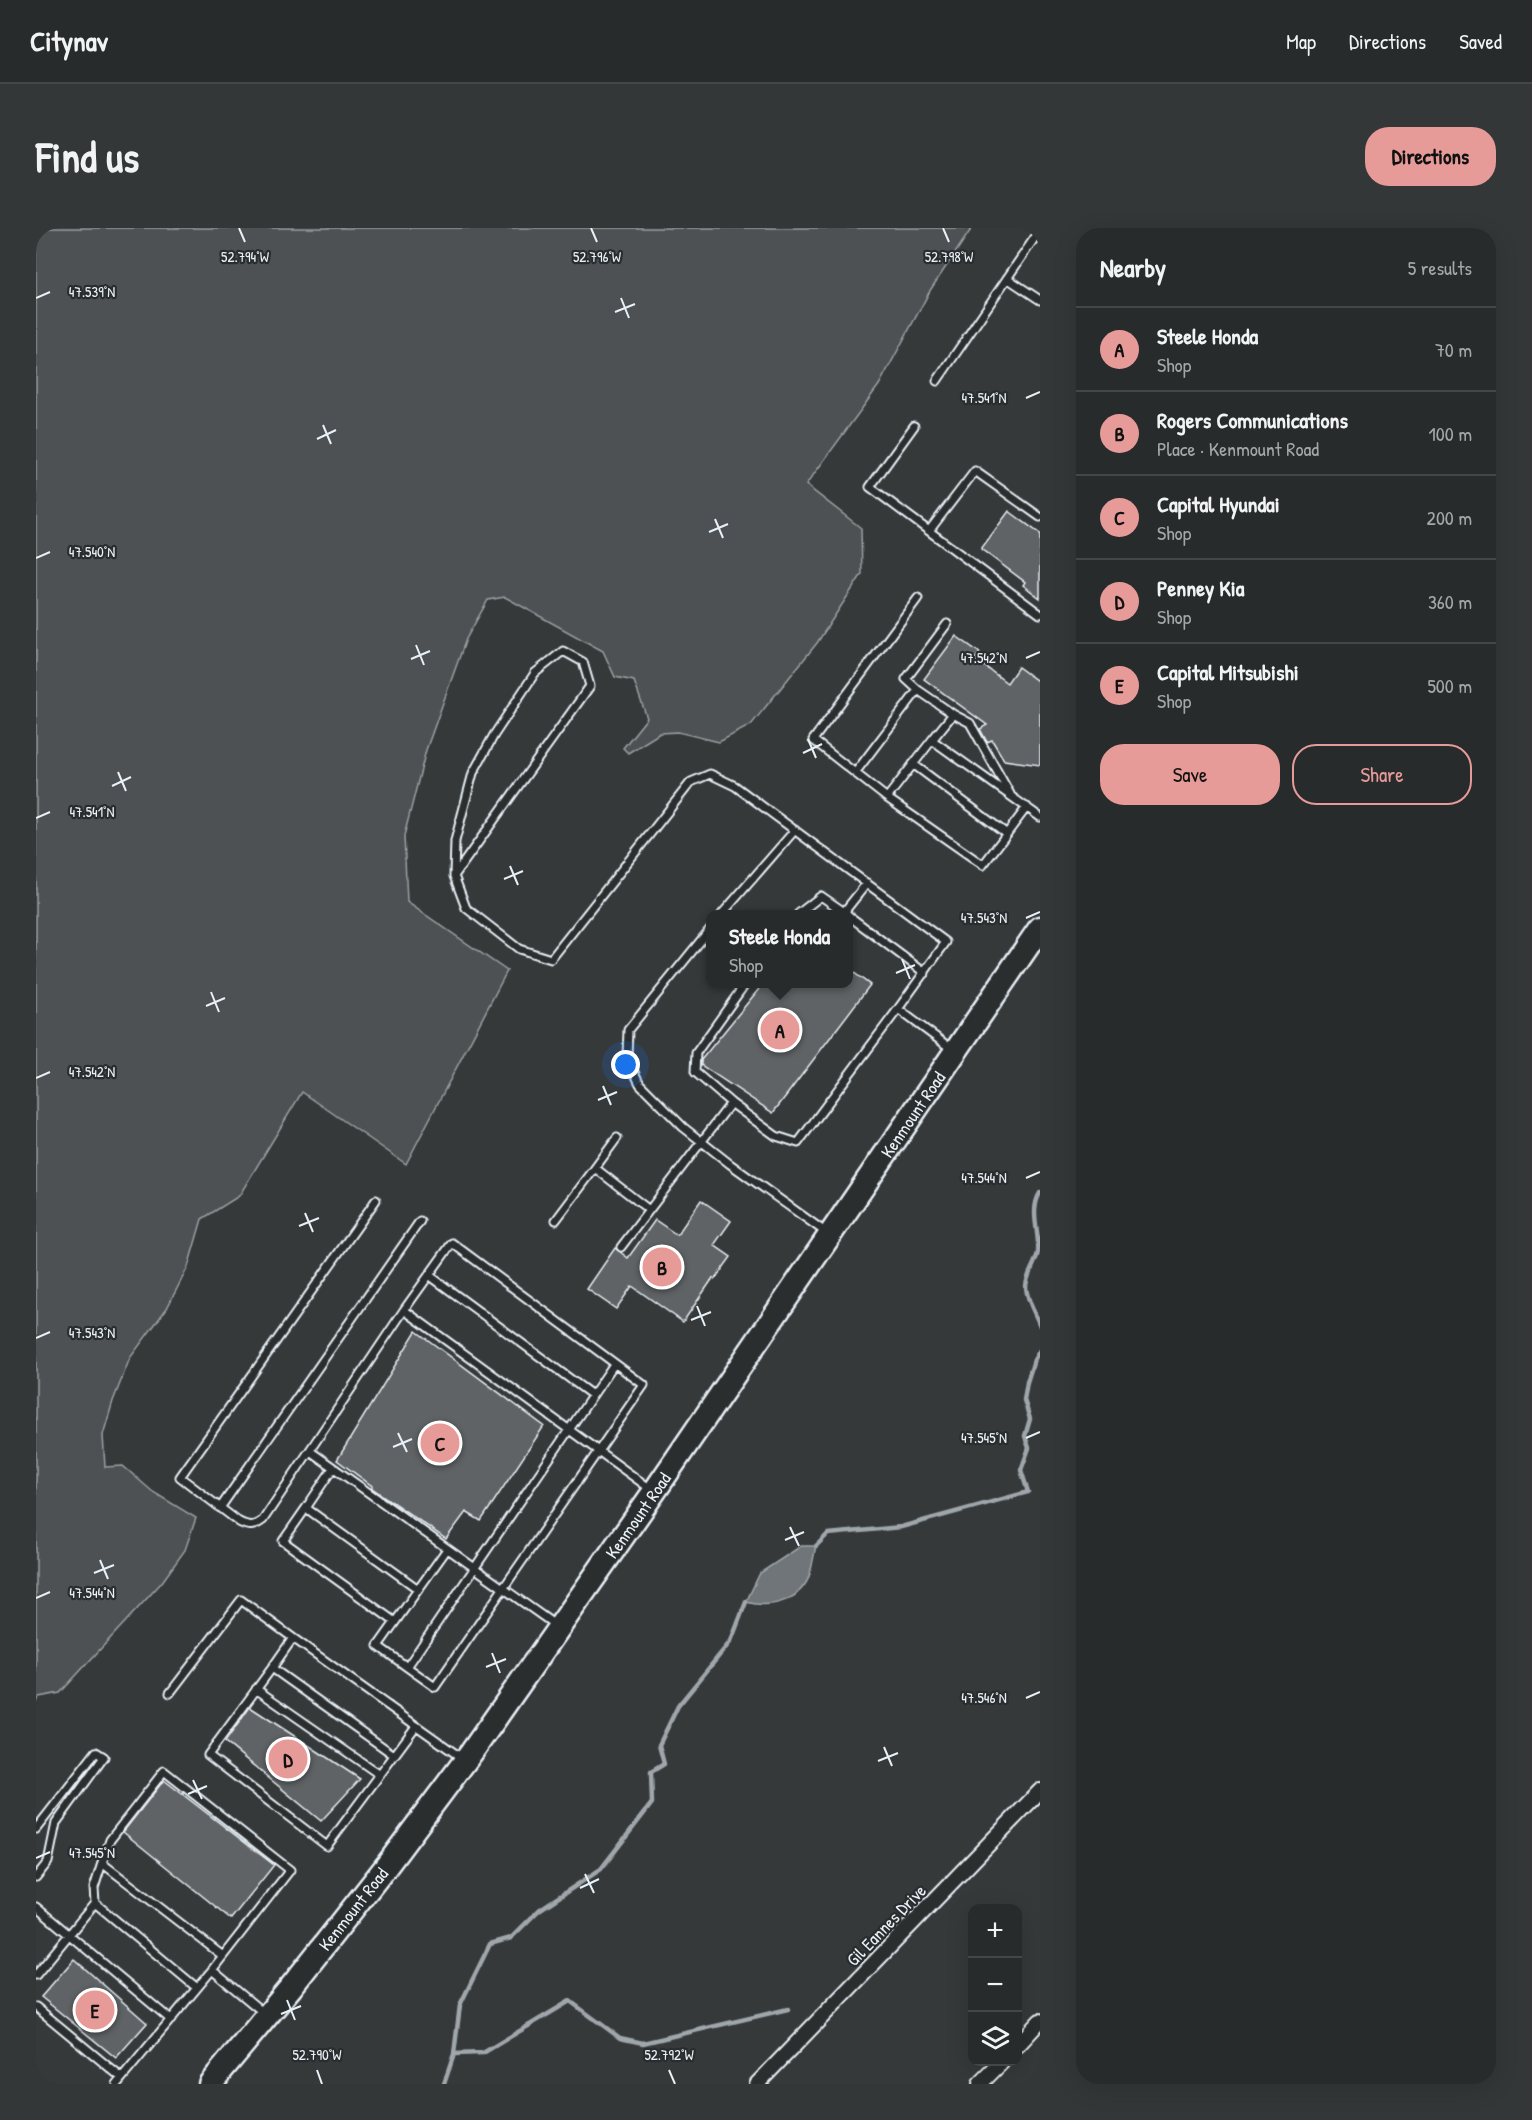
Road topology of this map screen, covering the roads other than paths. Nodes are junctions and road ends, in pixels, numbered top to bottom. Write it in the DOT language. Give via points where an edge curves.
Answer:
graph roads {
  1 [pos="1040,230"];
  2 [pos="1007,278"];
  3 [pos="1040,300"];
  4 [pos="937,381"];
  5 [pos="914,426"];
  6 [pos="1040,517"];
  7 [pos="929,531"];
  8 [pos="918,598"];
  9 [pos="1040,614"];
  10 [pos="947,624"];
  11 [pos="918,690"];
  12 [pos="953,714"];
  13 [pos="932,740"];
  14 [pos="913,764"];
  15 [pos="855,773"];
  16 [pos="1011,796"];
  17 [pos="887,798"];
  18 [pos="1027,807"];
  19 [pos="1040,817"];
  20 [pos="795,830"];
  21 [pos="1007,834"];
  22 [pos="454,876"];
  23 [pos="867,883"];
  24 [pos="726,910"];
  25 [pos="804,910"];
  26 [pos="841,910"];
  27 [pos="850,910"];
  28 [pos="853,919"];
  29 [pos="1040,928"];
  30 [pos="706,934"];
  31 [pos="925,973"];
  32 [pos="743,988"];
  33 [pos="898,1009"];
  34 [pos="955,1052"];
  35 [pos="731,1102"];
  36 [pos="616,1138"];
  37 [pos="702,1141"];
  38 [pos="594,1168"];
  39 [pos="376,1200"];
  40 [pos="649,1210"];
  41 [pos="556,1220"];
  42 [pos="420,1221"];
  43 [pos="830,1236"];
  44 [pos="621,1247"];
  45 [pos="429,1275"];
  46 [pos="404,1310"];
  47 [pos="614,1364"];
  48 [pos="592,1395"];
  49 [pos="568,1429"];
  50 [pos="310,1451"];
  51 [pos="598,1451"];
  52 [pos="333,1468"];
  53 [pos="654,1492"];
  54 [pos="220,1508"];
  55 [pos="306,1508"];
  56 [pos="447,1549"];
  57 [pos="473,1567"];
  58 [pos="418,1588"];
  59 [pos="504,1589"];
  60 [pos="395,1622"];
  61 [pos="559,1629"];
  62 [pos="293,1638"];
  63 [pos="407,1667"];
  64 [pos="272,1668"];
  65 [pos="256,1689"];
  66 [pos="170,1693"];
  67 [pos="416,1726"];
  68 [pos="394,1755"];
  69 [pos="465,1761"];
  70 [pos="380,1775"];
  71 [pos="1040,1791"];
  72 [pos="36,1829"];
  73 [pos="102,1863"];
  74 [pos="36,1877"];
  75 [pos="94,1903"];
  76 [pos="36,1907"];
  77 [pos="69,1934"];
  78 [pos="223,1956"];
  79 [pos="212,1970"];
  80 [pos="36,1975"];
  81 [pos="197,1988"];
  82 [pos="36,2007"];
  83 [pos="267,2016"];
  84 [pos="171,2020"];
  85 [pos="1040,2021"];
  86 [pos="1022,2040"];
  87 [pos="997,2066"];
  88 [pos="120,2081"];
  89 [pos="762,2082"];
  90 [pos="210,2084"];
  91 [pos="980,2084"];
  1 -- 2 [label="lane"];
  2 -- 3 [label="lane"];
  2 -- 4 [label="lane"];
  5 -- 7 [label="lane" via="870,487"];
  6 -- 7 [label="lane" via="975,471"];
  7 -- 9 [label="lane"];
  8 -- 15 [label="lane" via="813,740"];
  10 -- 11 [label="lane" via="906,679"];
  11 -- 12 [label="lane"];
  11 -- 15 [label="lane"];
  12 -- 13 [label="lane"];
  12 -- 16 [label="lane" via="970,723"];
  13 -- 14 [label="lane"];
  13 -- 16 [label="lane"];
  14 -- 17 [label="lane"];
  14 -- 21 [label="lane"];
  15 -- 17 [label="lane"];
  16 -- 18 [label="lane"];
  17 -- 21 [label="lane" via="983,864"];
  18 -- 19 [label="lane"];
  18 -- 21 [label="lane"];
  20 -- 22 [label="lane" via="735,786 710,774 691,782 551,959 519,949 466,908"];
  20 -- 23 [label="lane"];
  20 -- 24 [label="lane"];
  22 -- 22 [label="lane" via="590,686 583,662 563,651 535,673 473,773 455,841"];
  23 -- 27 [label="lane"];
  23 -- 31 [label="lane" via="946,942"];
  25 -- 26 [label="lane" via="821,896"];
  28 -- 31 [label="lane"];
  29 -- 34 [label="main road, Kenmount Road"];
  30 -- 37 [label="lane" via="628,1030 627,1058 640,1084"];
  31 -- 33 [label="lane"];
  32 -- 35 [label="lane" via="696,1053 695,1072"];
  33 -- 34 [label="lane"];
  33 -- 35 [label="lane" via="798,1143 776,1136"];
  34 -- 43 [label="main road, Kenmount Road"];
  35 -- 37 [label="lane"];
  36 -- 38 [label="lane"];
  37 -- 40 [label="lane"];
  37 -- 43 [label="lane"];
  38 -- 40 [label="lane"];
  38 -- 41 [label="lane"];
  39 -- 54 [label="lane" via="180,1477"];
  40 -- 44 [label="lane"];
  42 -- 54 [label="lane"];
  43 -- 53 [label="main road, Kenmount Road"];
  45 -- 46 [label="lane"];
  45 -- 47 [label="lane" via="452,1243"];
  45 -- 48 [label="lane"];
  46 -- 49 [label="lane"];
  46 -- 50 [label="lane"];
  47 -- 48 [label="lane"];
  47 -- 51 [label="lane" via="644,1385"];
  48 -- 49 [label="lane"];
  49 -- 51 [label="lane"];
  49 -- 57 [label="lane"];
  50 -- 52 [label="lane"];
  50 -- 54 [label="lane" via="256,1526 246,1526"];
  51 -- 53 [label="lane"];
  51 -- 59 [label="lane"];
  52 -- 55 [label="lane"];
  52 -- 56 [label="lane"];
  53 -- 61 [label="main road, Kenmount Road"];
  55 -- 58 [label="lane"];
  55 -- 60 [label="lane" via="283,1541"];
  56 -- 57 [label="lane"];
  56 -- 58 [label="lane"];
  57 -- 59 [label="lane"];
  57 -- 63 [label="lane"];
  58 -- 60 [label="lane"];
  59 -- 61 [label="lane"];
  59 -- 63 [label="lane" via="435,1687"];
  60 -- 63 [label="lane" via="378,1646"];
  61 -- 69 [label="main road, Kenmount Road"];
  62 -- 64 [label="lane"];
  62 -- 66 [label="lane" via="241,1600"];
  62 -- 67 [label="lane"];
  64 -- 65 [label="lane"];
  64 -- 68 [label="lane"];
  65 -- 70 [label="lane"];
  65 -- 70 [label="lane" via="208,1755 327,1846"];
  67 -- 68 [label="lane"];
  67 -- 69 [label="lane"];
  68 -- 70 [label="lane"];
  69 -- 83 [label="main road, Kenmount Road"];
  71 -- 89 [label="street, Gil Eannes Drive"];
  72 -- 74 [label="lane" via="96,1752 104,1757 56,1823 48,1862"];
  73 -- 75 [label="lane"];
  73 -- 78 [label="lane"];
  73 -- 78 [label="lane" via="110,1839 164,1771 290,1870"];
  75 -- 77 [label="lane"];
  75 -- 81 [label="lane"];
  76 -- 77 [label="lane"];
  77 -- 80 [label="lane"];
  77 -- 84 [label="lane"];
  78 -- 79 [label="lane"];
  79 -- 81 [label="lane"];
  79 -- 83 [label="lane"];
  81 -- 84 [label="lane"];
  82 -- 88 [label="lane"];
  83 -- 90 [label="main road, Kenmount Road"];
  84 -- 88 [label="lane"];
  85 -- 86 [label="street"];
  87 -- 91 [label="street"];
}
